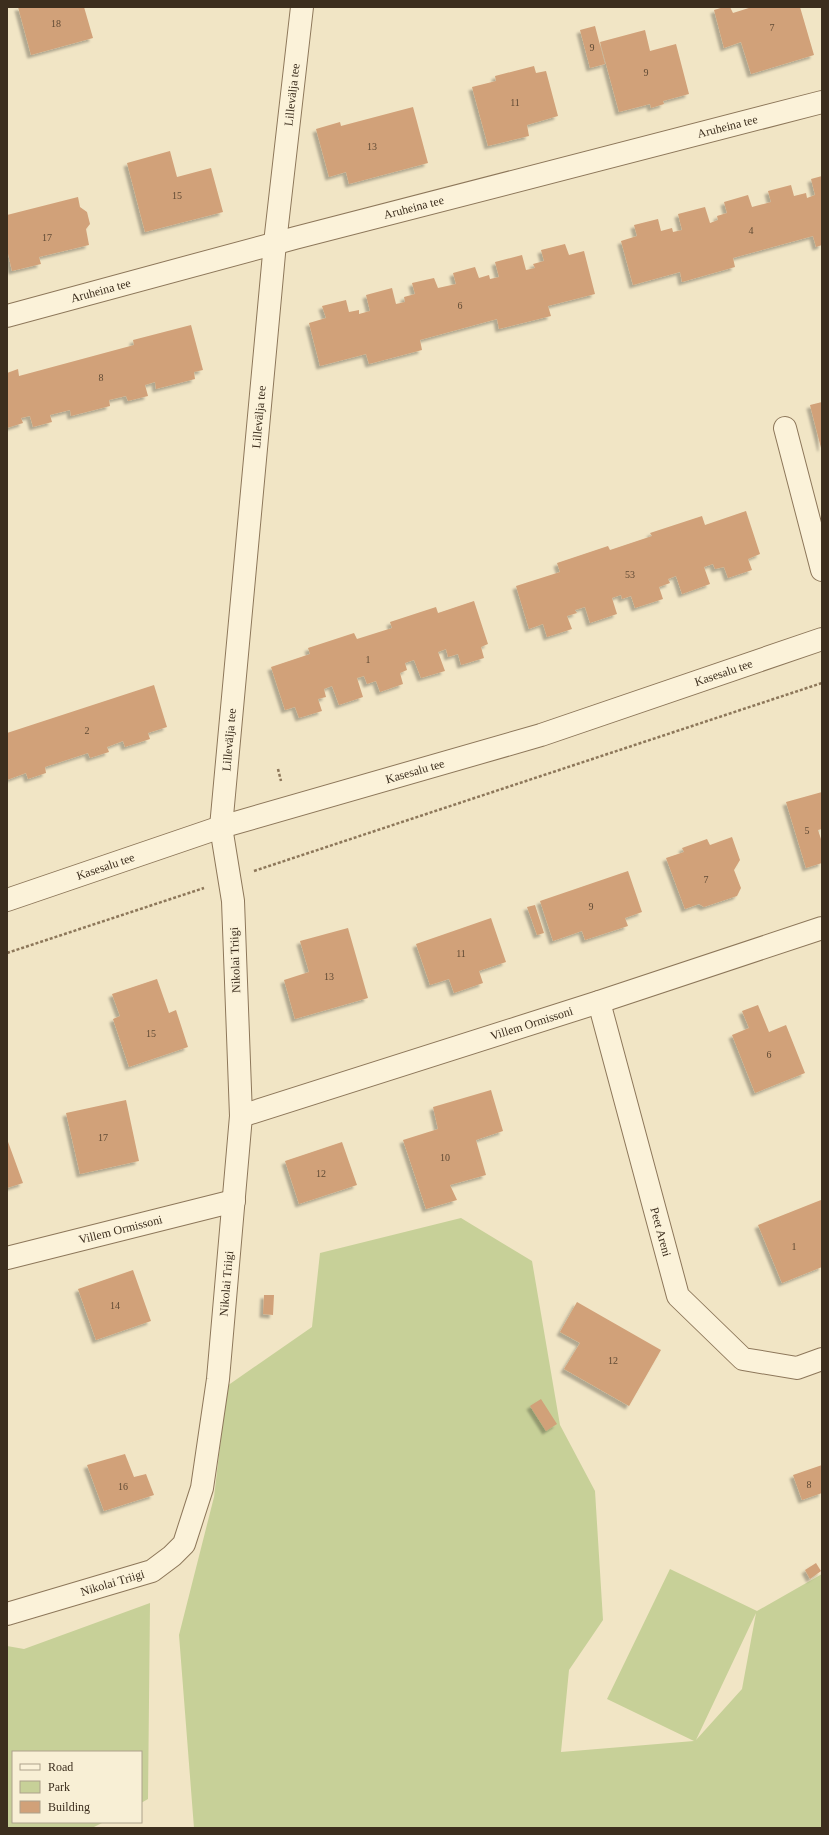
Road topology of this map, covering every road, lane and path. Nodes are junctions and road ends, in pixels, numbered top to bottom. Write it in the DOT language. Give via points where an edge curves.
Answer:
graph roads {
  1 [pos="302,7"];
  2 [pos="822,102"];
  3 [pos="275,243"];
  4 [pos="7,316"];
  5 [pos="785,428"];
  6 [pos="822,570"];
  7 [pos="822,639"];
  8 [pos="822,683"];
  9 [pos="221,827"];
  10 [pos="230,880"];
  11 [pos="7,900"];
  12 [pos="822,928"];
  13 [pos="7,954"];
  14 [pos="599,1002"];
  15 [pos="241,1116"];
  16 [pos="234,1201"];
  17 [pos="7,1258"];
  18 [pos="822,1359"];
  19 [pos="7,1614"];
  1 -- 3 [label="street, Lillevälja tee"];
  2 -- 3 [label="street, Aruheina tee"];
  3 -- 4 [label="street, Aruheina tee"];
  3 -- 9 [label="street, Lillevälja tee"];
  5 -- 6 [label="street"];
  7 -- 9 [label="street, Kasesalu tee" via="541,735"];
  8 -- 10 [label="path"];
  9 -- 10 [label="street, Nikolai Triigi"];
  9 -- 11 [label="street, Kasesalu tee"];
  10 -- 13 [label="path"];
  10 -- 15 [label="street, Nikolai Triigi"];
  12 -- 14 [label="street, Villem Ormissoni"];
  14 -- 15 [label="street, Villem Ormissoni"];
  14 -- 18 [label="street, Peet Areni" via="678,1296 743,1359 797,1368"];
  15 -- 16 [label="street, Nikolai Triigi"];
  16 -- 17 [label="street, Villem Ormissoni"];
  16 -- 19 [label="street, Nikolai Triigi" via="218,1379 202,1488 184,1544 152,1571"];
}
